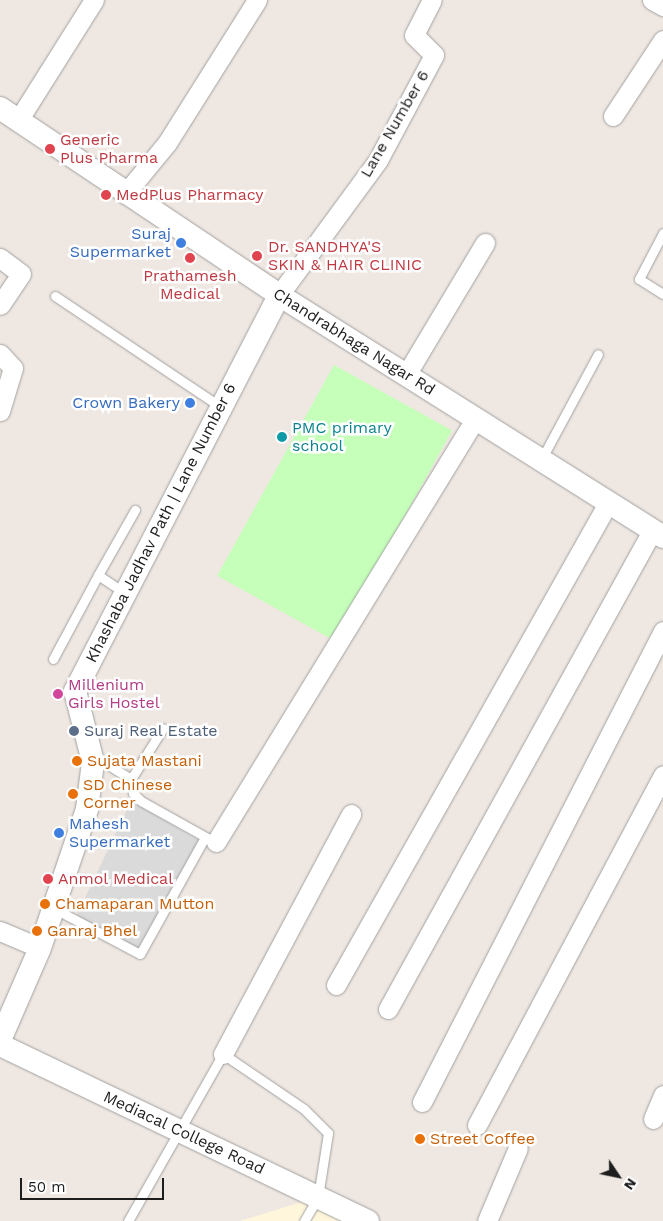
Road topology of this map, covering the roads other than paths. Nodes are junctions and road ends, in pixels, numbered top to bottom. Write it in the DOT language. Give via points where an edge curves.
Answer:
graph roads {
  1 [pos="94,0"];
  2 [pos="256,0"];
  3 [pos="432,0"];
  4 [pos="652,0"];
  5 [pos="663,6"];
  6 [pos="663,40"];
  7 [pos="10,113"];
  8 [pos="614,116"];
  9 [pos="125,194"];
  10 [pos="663,234"];
  11 [pos="485,243"];
  12 [pos="0,258"];
  13 [pos="663,294"];
  14 [pos="279,295"];
  15 [pos="55,296"];
  16 [pos="0,305"];
  17 [pos="0,354"];
  18 [pos="598,354"];
  19 [pos="406,375"];
  20 [pos="222,407"];
  21 [pos="0,411"];
  22 [pos="475,418"];
  23 [pos="541,460"];
  24 [pos="608,502"];
  25 [pos="135,510"];
  26 [pos="658,534"];
  27 [pos="98,575"];
  28 [pos="125,593"];
  29 [pos="663,631"];
  30 [pos="53,659"];
  31 [pos="162,728"];
  32 [pos="91,754"];
  33 [pos="663,775"];
  34 [pos="131,779"];
  35 [pos="351,814"];
  36 [pos="210,840"];
  37 [pos="54,908"];
  38 [pos="0,931"];
  39 [pos="40,948"];
  40 [pos="336,985"];
  41 [pos="388,1008"];
  42 [pos="0,1040"];
  43 [pos="0,1045"];
  44 [pos="223,1054"];
  45 [pos="663,1095"];
  46 [pos="422,1102"];
  47 [pos="653,1119"];
  48 [pos="477,1125"];
  49 [pos="182,1132"];
  50 [pos="518,1148"];
  51 [pos="318,1197"];
  52 [pos="128,1221"];
  53 [pos="304,1221"];
  54 [pos="368,1221"];
  55 [pos="487,1221"];
  1 -- 7 [label="street"];
  2 -- 9 [label="street" via="167,143"];
  3 -- 14 [label="street, Lane Number 6" via="414,35 434,55 378,160"];
  4 -- 5 [label="street"];
  6 -- 8 [label="street"];
  7 -- 9 [label="street, Chandrabhaga Nagar Rd"];
  9 -- 14 [label="street, Chandrabhaga Nagar Rd"];
  10 -- 13 [label="lane" via="638,279"];
  11 -- 19 [label="street"];
  12 -- 16 [label="street" via="21,274"];
  14 -- 19 [label="street, Chandrabhaga Nagar Rd"];
  14 -- 20 [label="street, Khashaba Jadhav Path | Lane Number 6"];
  15 -- 20 [label="lane"];
  17 -- 21 [label="street" via="14,368"];
  18 -- 23 [label="lane"];
  19 -- 22 [label="street, Chandrabhaga Nagar Rd"];
  20 -- 28 [label="street, Khashaba Jadhav Path | Lane Number 6"];
  22 -- 23 [label="street, Chandrabhaga Nagar Rd"];
  22 -- 36 [label="street"];
  23 -- 24 [label="street, Chandrabhaga Nagar Rd"];
  24 -- 26 [label="street, Chandrabhaga Nagar Rd"];
  24 -- 40 [label="street"];
  25 -- 27 [label="lane"];
  26 -- 41 [label="street"];
  27 -- 28 [label="lane"];
  27 -- 30 [label="lane"];
  28 -- 32 [label="street, Khashaba Jadhav Path | Lane Number 6" via="75,691"];
  29 -- 46 [label="street"];
  31 -- 34 [label="lane"];
  32 -- 34 [label="lane"];
  32 -- 37 [label="street, Khashaba Jadhav Path | Lane Number 6" via="87,809"];
  33 -- 48 [label="street"];
  34 -- 36 [label="lane" via="133,793 141,801"];
  35 -- 44 [label="street"];
  36 -- 37 [label="lane" via="140,954"];
  37 -- 39 [label="street, Khashaba Jadhav Path | Lane Number 6"];
  38 -- 39 [label="street"];
  39 -- 42 [label="street, Khashaba Jadhav Path | Lane Number 6"];
  43 -- 49 [label="street, Mediacal College Road"];
  44 -- 49 [label="lane"];
  44 -- 51 [label="lane" via="322,1123 328,1133"];
  45 -- 47 [label="street"];
  49 -- 51 [label="street, Mediacal College Road"];
  49 -- 52 [label="lane"];
  50 -- 55 [label="street"];
  51 -- 53 [label="lane"];
  51 -- 54 [label="street, Mediacal College Road"];
}
